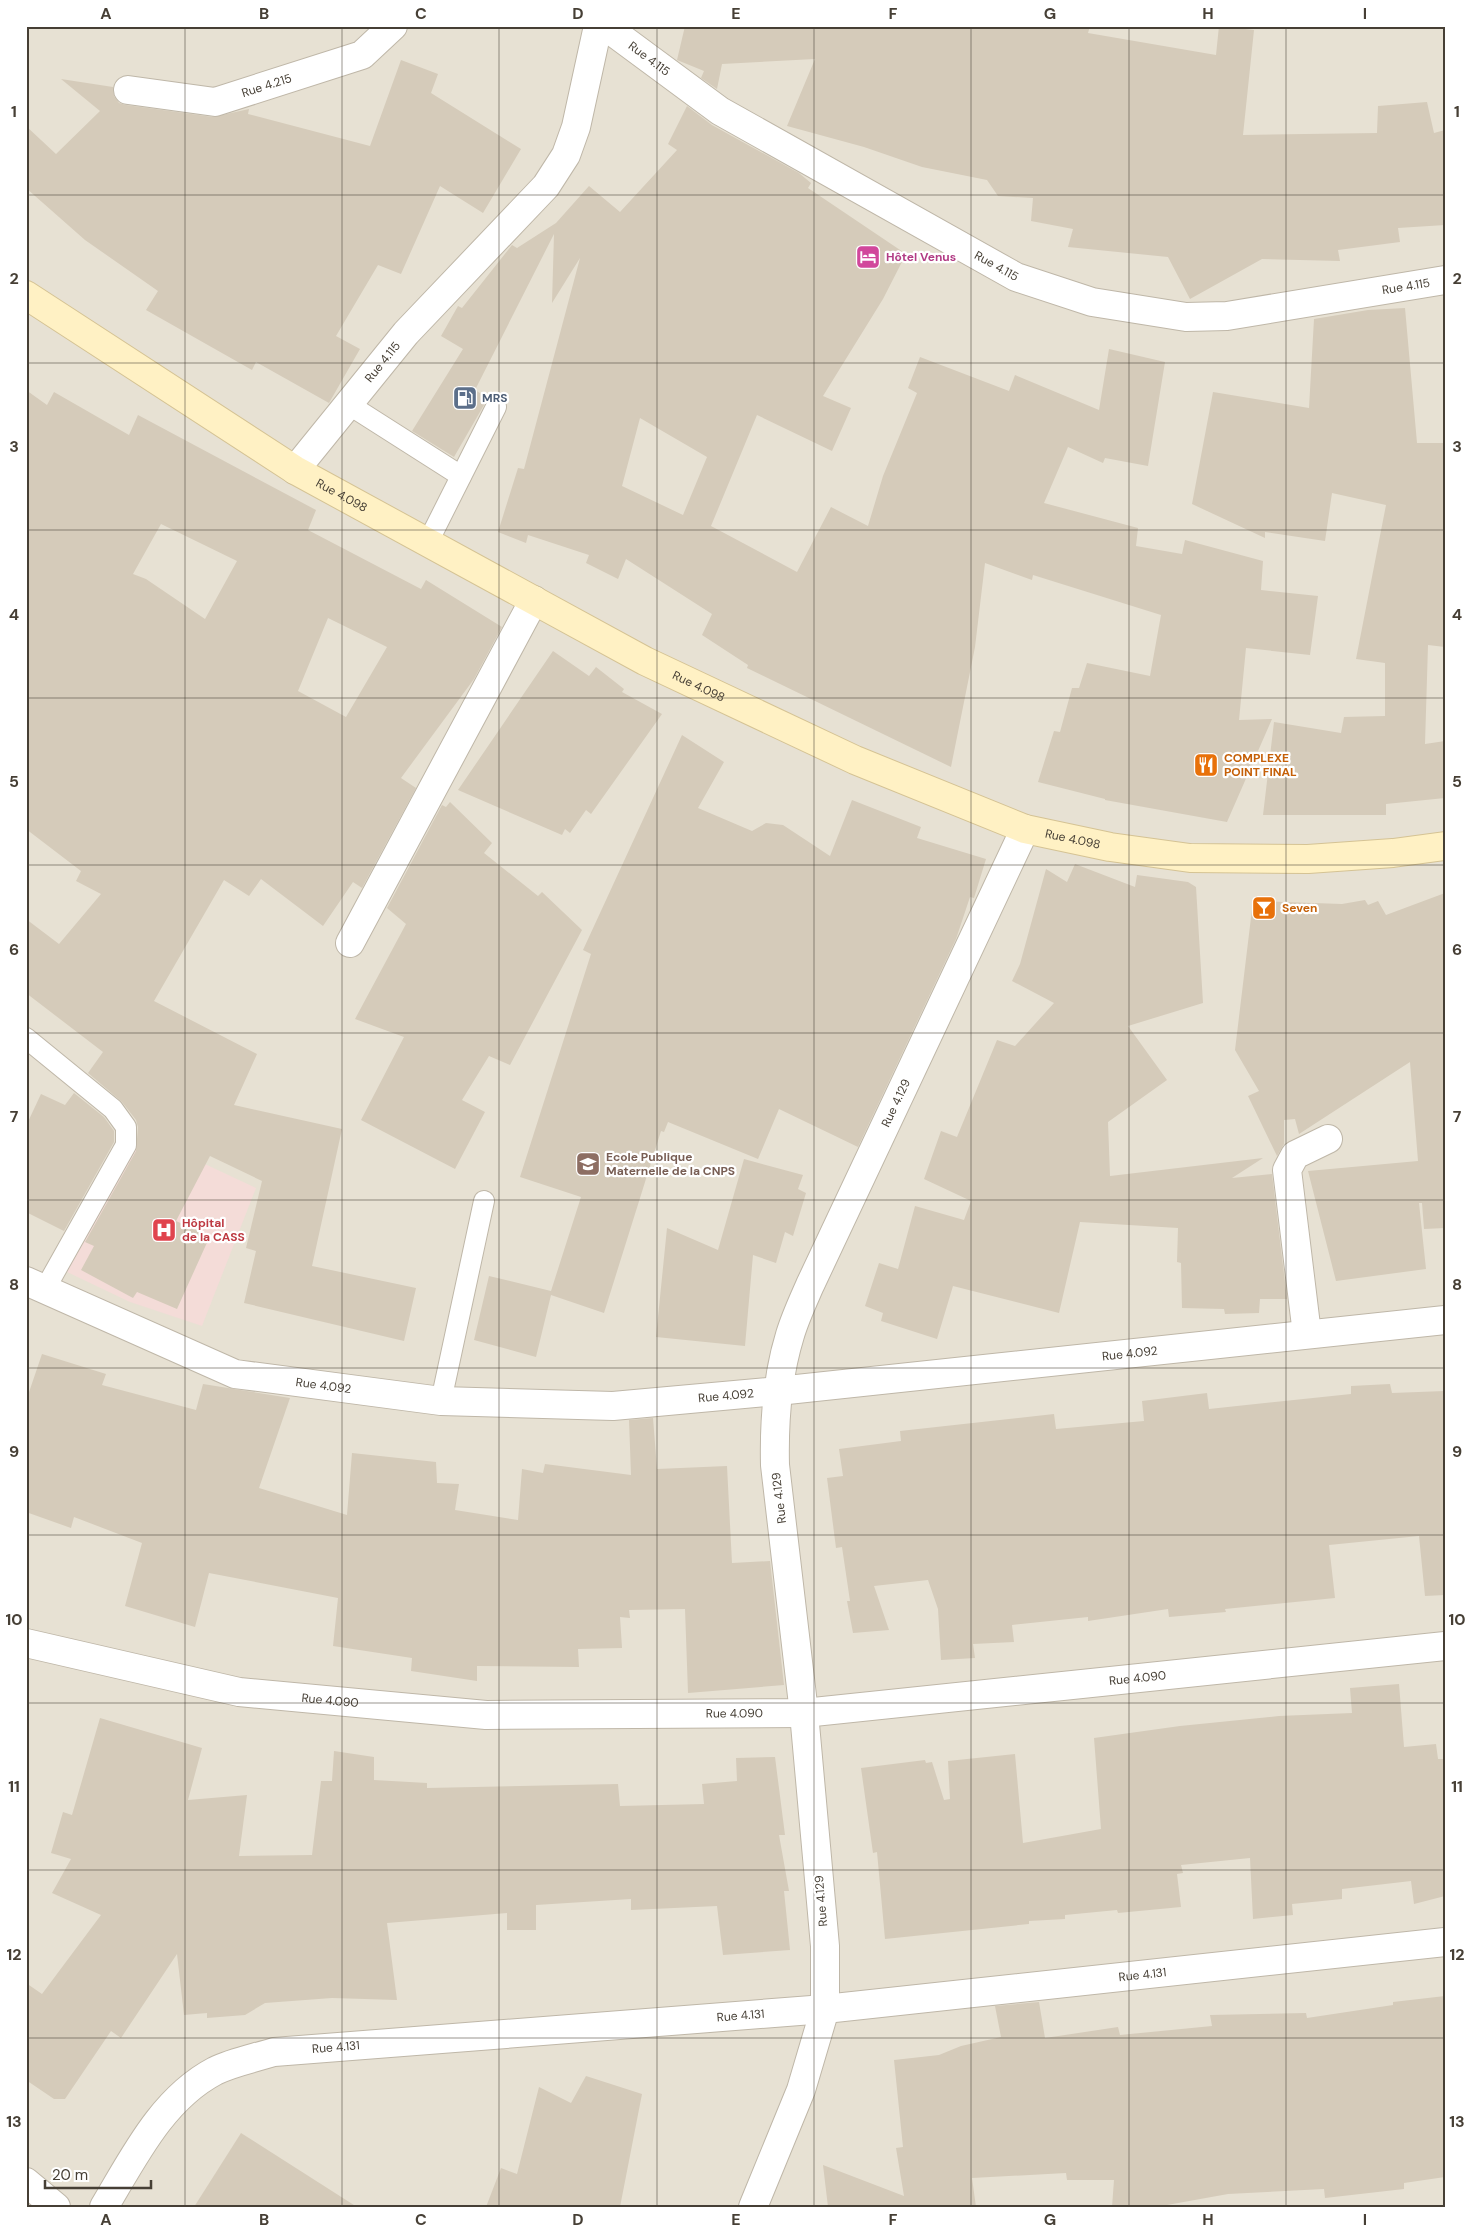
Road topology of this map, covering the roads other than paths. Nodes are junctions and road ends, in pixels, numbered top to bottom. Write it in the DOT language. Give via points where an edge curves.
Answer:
graph roads {
  1 [pos="393,26"];
  2 [pos="598,26"];
  3 [pos="605,26"];
  4 [pos="128,90"];
  5 [pos="1445,280"];
  6 [pos="26,295"];
  7 [pos="348,404"];
  8 [pos="496,408"];
  9 [pos="295,470"];
  10 [pos="461,476"];
  11 [pos="428,542"];
  12 [pos="534,600"];
  13 [pos="1026,829"];
  14 [pos="1445,846"];
  15 [pos="350,942"];
  16 [pos="26,1038"];
  17 [pos="1328,1139"];
  18 [pos="484,1201"];
  19 [pos="36,1285"];
  20 [pos="1445,1320"];
  21 [pos="1307,1334"];
  22 [pos="778,1391"];
  23 [pos="440,1401"];
  24 [pos="26,1643"];
  25 [pos="1445,1646"];
  26 [pos="804,1713"];
  27 [pos="1445,1942"];
  28 [pos="824,2008"];
  29 [pos="26,2182"];
  30 [pos="56,2207"];
  31 [pos="104,2207"];
  32 [pos="753,2207"];
  1 -- 4 [label="street, Rue 4.215" via="362,55 214,102"];
  2 -- 7 [label="street, Rue 4.115" via="576,127 566,155 551,178 406,333"];
  3 -- 5 [label="street, Rue 4.115" via="720,111 1016,277 1092,302 1186,317 1227,316"];
  6 -- 9 [label="main road, Rue 4.098"];
  7 -- 9 [label="street, Rue 4.115"];
  7 -- 10 [label="lane"];
  8 -- 10 [label="lane"];
  9 -- 11 [label="main road, Rue 4.098"];
  10 -- 11 [label="lane"];
  11 -- 12 [label="main road, Rue 4.098"];
  12 -- 13 [label="main road, Rue 4.098" via="645,661 855,760"];
  12 -- 15 [label="street"];
  13 -- 14 [label="main road, Rue 4.098" via="1110,848 1190,858 1308,859"];
  13 -- 22 [label="street, Rue 4.129" via="810,1285 790,1336"];
  16 -- 19 [label="lane" via="113,1108 126,1127 126,1145"];
  17 -- 21 [label="street" via="1295,1155 1287,1170"];
  18 -- 23 [label="lane"];
  19 -- 23 [label="street, Rue 4.092" via="235,1374"];
  20 -- 21 [label="street, Rue 4.092"];
  21 -- 22 [label="street, Rue 4.092"];
  22 -- 23 [label="street, Rue 4.092" via="613,1406"];
  22 -- 26 [label="street, Rue 4.129" via="774,1428 776,1465"];
  24 -- 26 [label="street, Rue 4.090" via="239,1692 466,1713"];
  25 -- 26 [label="street, Rue 4.090"];
  26 -- 28 [label="street, Rue 4.129" via="825,1946"];
  27 -- 28 [label="street, Rue 4.131"];
  28 -- 31 [label="street, Rue 4.131" via="274,2052 216,2071 175,2100 144,2141"];
  28 -- 32 [label="street, Rue 4.129" via="801,2090"];
  29 -- 30 [label="street"];
}
